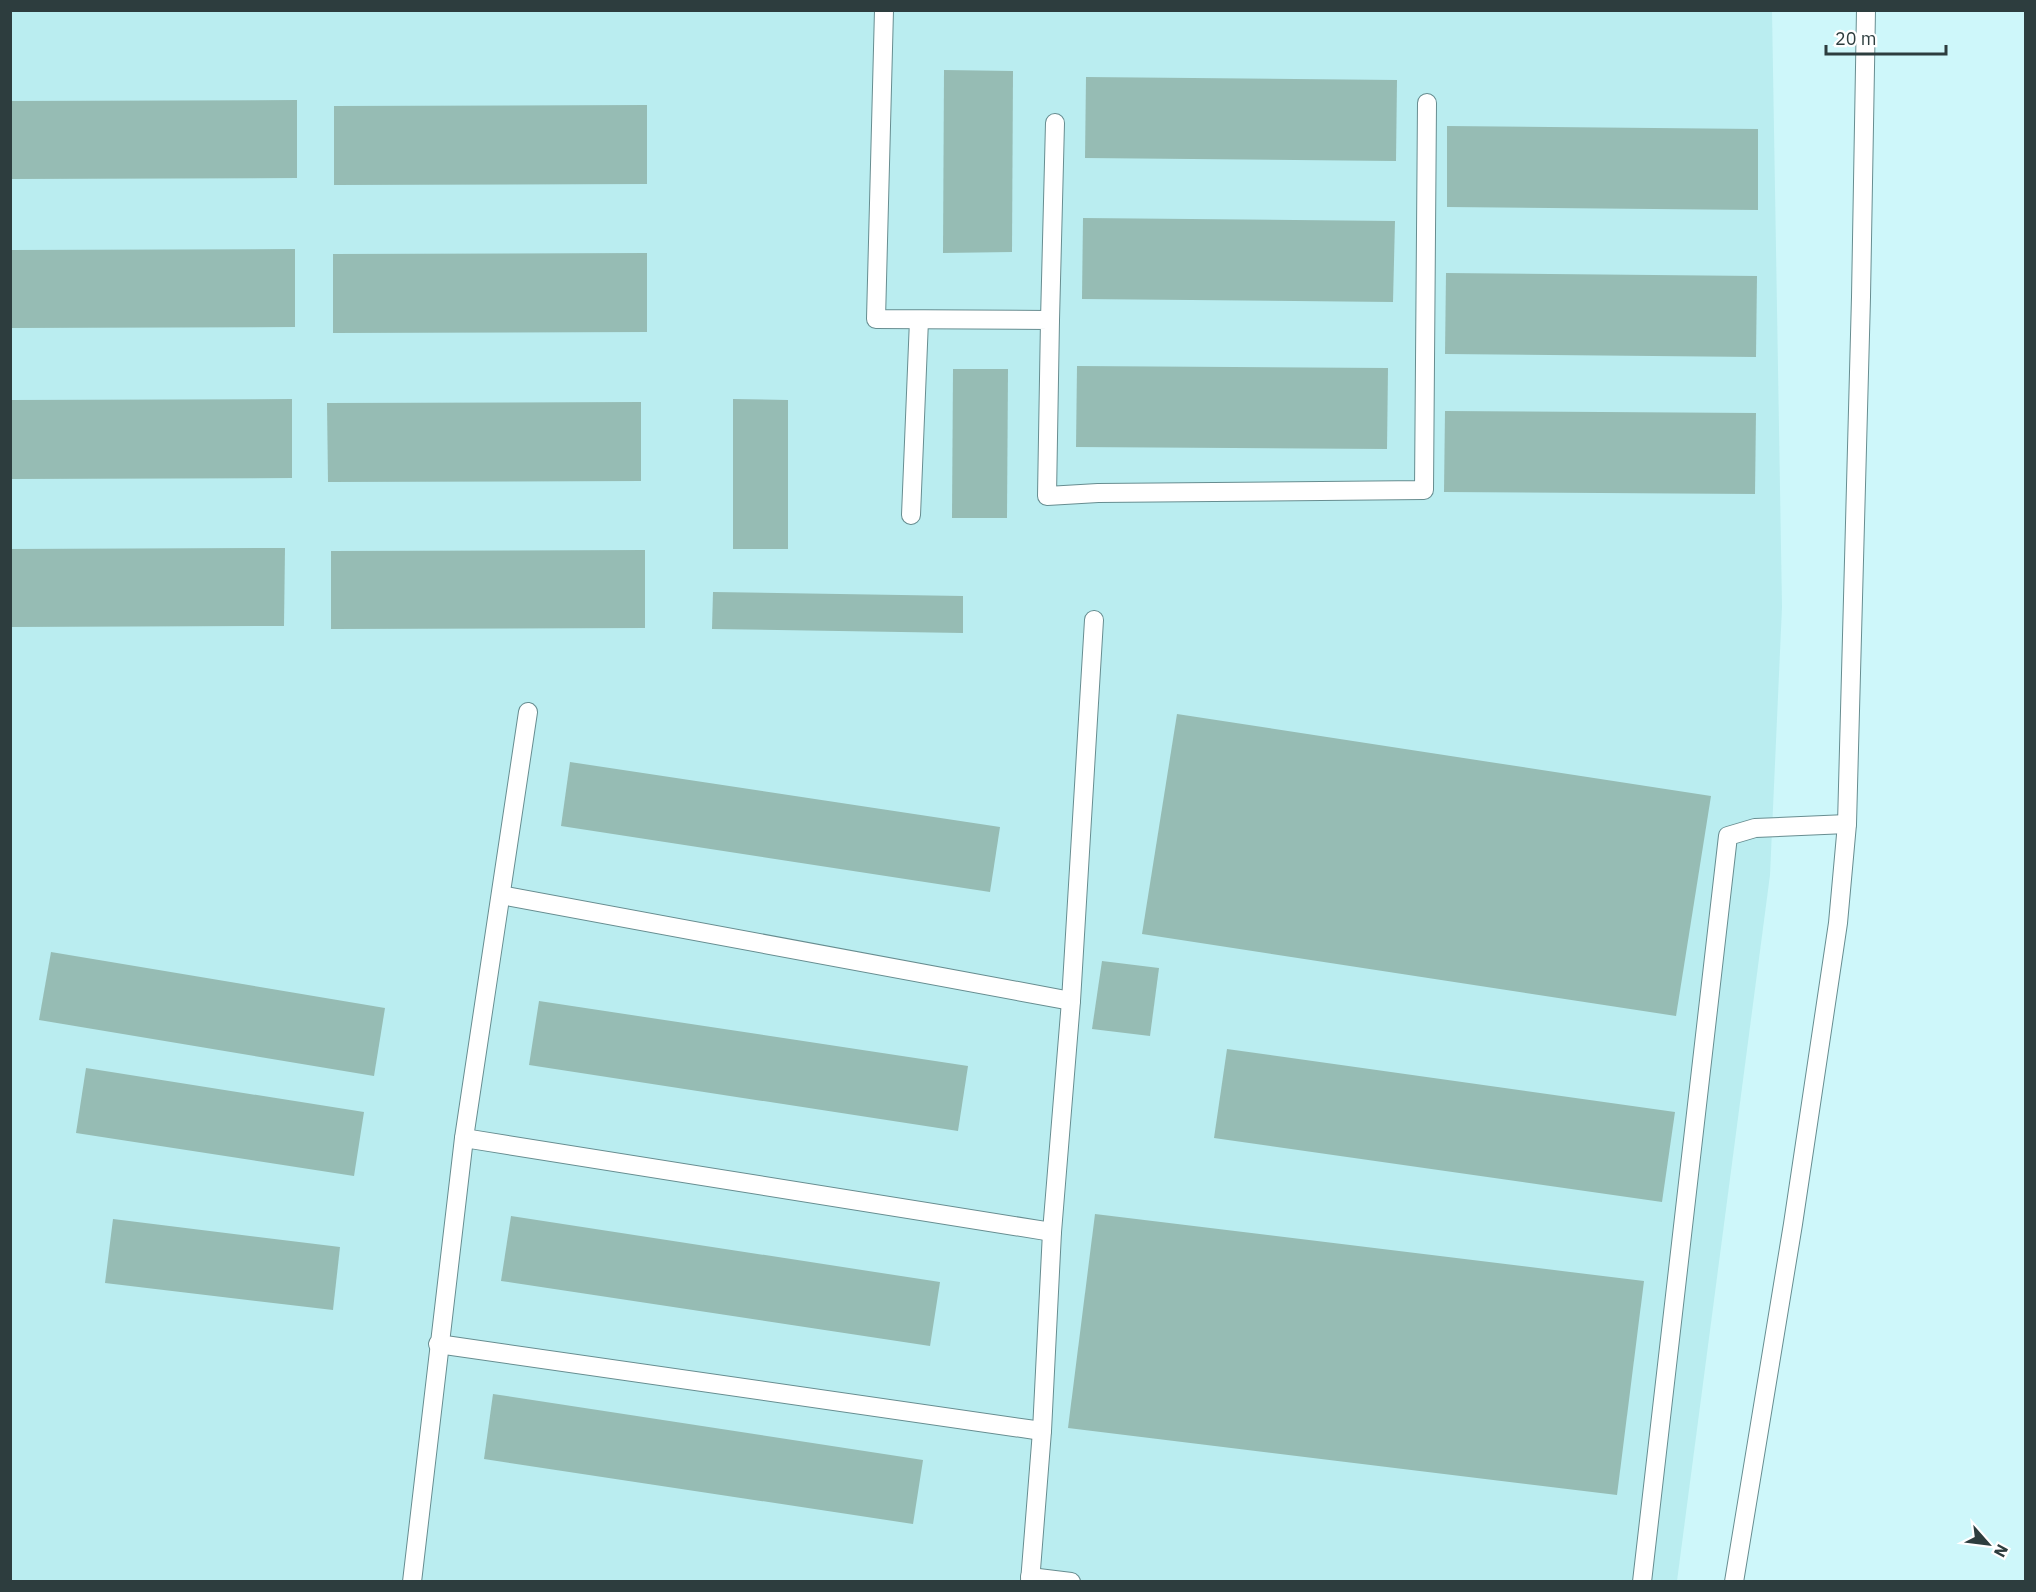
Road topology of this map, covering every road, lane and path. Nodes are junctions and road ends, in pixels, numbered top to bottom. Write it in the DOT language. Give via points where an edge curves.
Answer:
graph roads {
  1 [pos="884,10"];
  2 [pos="1866,10"];
  3 [pos="1427,103"];
  4 [pos="1055,123"];
  5 [pos="919,320"];
  6 [pos="1050,320"];
  7 [pos="911,515"];
  8 [pos="1094,620"];
  9 [pos="528,712"];
  10 [pos="1846,824"];
  11 [pos="501,896"];
  12 [pos="1071,1001"];
  13 [pos="464,1138"];
  14 [pos="1052,1232"];
  15 [pos="438,1344"];
  16 [pos="1042,1431"];
  17 [pos="1030,1579"];
  18 [pos="412,1581"];
  19 [pos="1071,1581"];
  20 [pos="1642,1581"];
  21 [pos="1734,1581"];
  1 -- 5 [label="lane" via="876,319"];
  2 -- 10 [label="lane"];
  3 -- 6 [label="lane" via="1424,490 1047,496"];
  4 -- 6 [label="lane"];
  5 -- 6 [label="lane"];
  5 -- 7 [label="lane"];
  8 -- 12 [label="lane"];
  9 -- 11 [label="lane"];
  10 -- 20 [label="lane" via="1755,828 1728,836"];
  10 -- 21 [label="lane" via="1833,958"];
  11 -- 12 [label="lane"];
  11 -- 13 [label="lane"];
  12 -- 14 [label="lane"];
  13 -- 14 [label="lane"];
  13 -- 15 [label="lane"];
  14 -- 16 [label="lane"];
  15 -- 16 [label="lane"];
  15 -- 18 [label="lane"];
  16 -- 17 [label="lane"];
  17 -- 19 [label="lane"];
}
